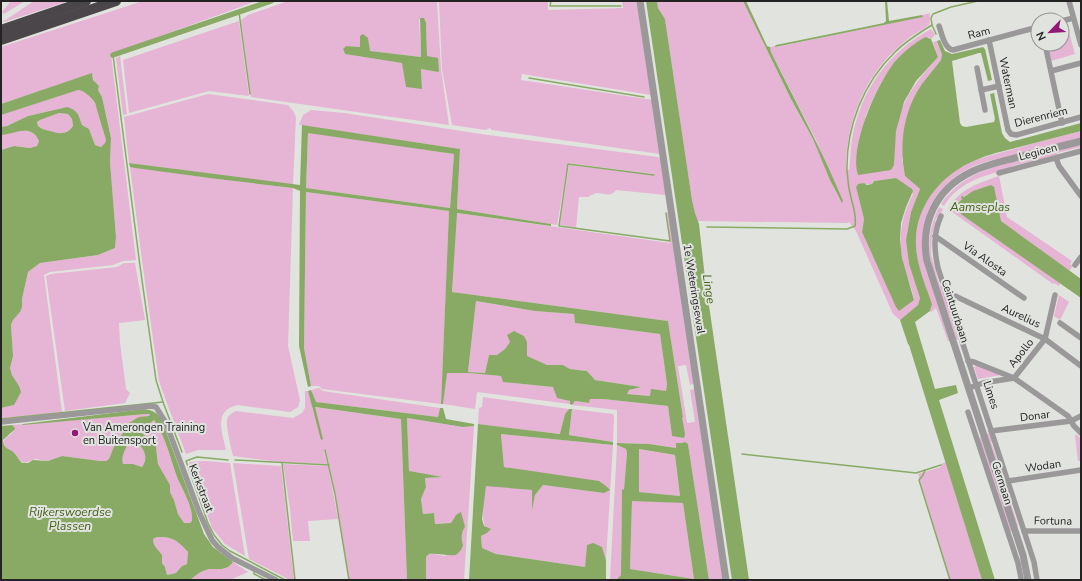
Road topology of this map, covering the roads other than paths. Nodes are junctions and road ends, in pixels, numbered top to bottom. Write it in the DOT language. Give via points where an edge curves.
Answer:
graph roads {
  1 [pos="86,1"];
  2 [pos="116,1"];
  3 [pos="640,1"];
  4 [pos="1069,1"];
  5 [pos="1074,18"];
  6 [pos="1070,19"];
  7 [pos="939,26"];
  8 [pos="1030,29"];
  9 [pos="1,30"];
  10 [pos="1,40"];
  11 [pos="989,40"];
  12 [pos="1081,45"];
  13 [pos="1047,52"];
  14 [pos="1081,62"];
  15 [pos="977,68"];
  16 [pos="1051,71"];
  17 [pos="999,86"];
  18 [pos="982,90"];
  19 [pos="985,110"];
  20 [pos="1081,117"];
  21 [pos="1062,122"];
  22 [pos="1008,130"];
  23 [pos="1081,141"];
  24 [pos="1081,151"];
  25 [pos="1056,158"];
  26 [pos="999,173"];
  27 [pos="1081,196"];
  28 [pos="941,216"];
  29 [pos="935,236"];
  30 [pos="1081,257"];
  31 [pos="1075,265"];
  32 [pos="1055,295"];
  33 [pos="947,297"];
  34 [pos="1024,298"];
  35 [pos="1060,323"];
  36 [pos="1081,338"];
  37 [pos="1045,339"];
  38 [pos="968,361"];
  39 [pos="1081,366"];
  40 [pos="1014,378"];
  41 [pos="977,385"];
  42 [pos="969,388"];
  43 [pos="968,412"];
  44 [pos="1081,416"];
  45 [pos="1071,421"];
  46 [pos="1,422"];
  47 [pos="991,431"];
  48 [pos="1081,433"];
  49 [pos="984,434"];
  50 [pos="976,436"];
  51 [pos="1081,470"];
  52 [pos="1008,481"];
  53 [pos="1024,531"];
  54 [pos="1081,531"];
  55 [pos="1013,535"];
  56 [pos="1024,579"];
  57 [pos="276,580"];
  58 [pos="726,580"];
  59 [pos="1037,580"];
  1 -- 9 [label="highway"];
  2 -- 10 [label="highway"];
  3 -- 58 [label="street, 1e Weteringsewal"];
  4 -- 5 [label="street"];
  5 -- 6 [label="street"];
  5 -- 12 [label="street"];
  7 -- 11 [label="street, Ram" via="950,50"];
  8 -- 11 [label="street, Ram"];
  11 -- 17 [label="street, Waterman"];
  13 -- 16 [label="street"];
  14 -- 16 [label="street"];
  15 -- 18 [label="street"];
  16 -- 21 [label="street"];
  17 -- 18 [label="street"];
  17 -- 22 [label="street, Waterman"];
  18 -- 19 [label="street"];
  20 -- 21 [label="street, Dierenriem"];
  21 -- 22 [label="street, Dierenriem" via="1016,135"];
  23 -- 42 [label="street, Ceintuurbaan" via="970,172 940,197 930,215 924,240 927,261"];
  24 -- 25 [label="street, Legioen"];
  25 -- 26 [label="street, Legioen"];
  25 -- 27 [label="street"];
  28 -- 29 [label="street, Limes"];
  29 -- 33 [label="street, Limes" via="936,257"];
  29 -- 34 [label="street, Via Alosta"];
  30 -- 31 [label="street"];
  32 -- 37 [label="street, Apollo"];
  33 -- 37 [label="street, Aurelius" via="953,295"];
  33 -- 38 [label="street, Limes"];
  35 -- 36 [label="street"];
  37 -- 39 [label="street, Aurelius"];
  37 -- 40 [label="street, Apollo"];
  38 -- 40 [label="street"];
  38 -- 41 [label="street, Limes"];
  40 -- 41 [label="street, Apollo"];
  40 -- 45 [label="street" via="1068,416"];
  41 -- 42 [label="street, Apollo"];
  41 -- 47 [label="street, Limes"];
  42 -- 49 [label="street, Ceintuurbaan"];
  43 -- 50 [label="street, Germaan"];
  44 -- 45 [label="street, Donar"];
  45 -- 47 [label="street, Donar"];
  45 -- 48 [label="street"];
  46 -- 57 [label="street, Kerkstraat" via="156,407 166,423 212,540 232,558"];
  47 -- 52 [label="street, Limes"];
  49 -- 50 [label="street"];
  49 -- 55 [label="street, Ceintuurbaan"];
  50 -- 55 [label="street, Germaan"];
  51 -- 52 [label="street, Wodan"];
  52 -- 53 [label="street, Limes"];
  53 -- 54 [label="street, Fortuna"];
  53 -- 59 [label="street, Limes"];
  55 -- 56 [label="street, Ceintuurbaan" via="1023,555"];
}
